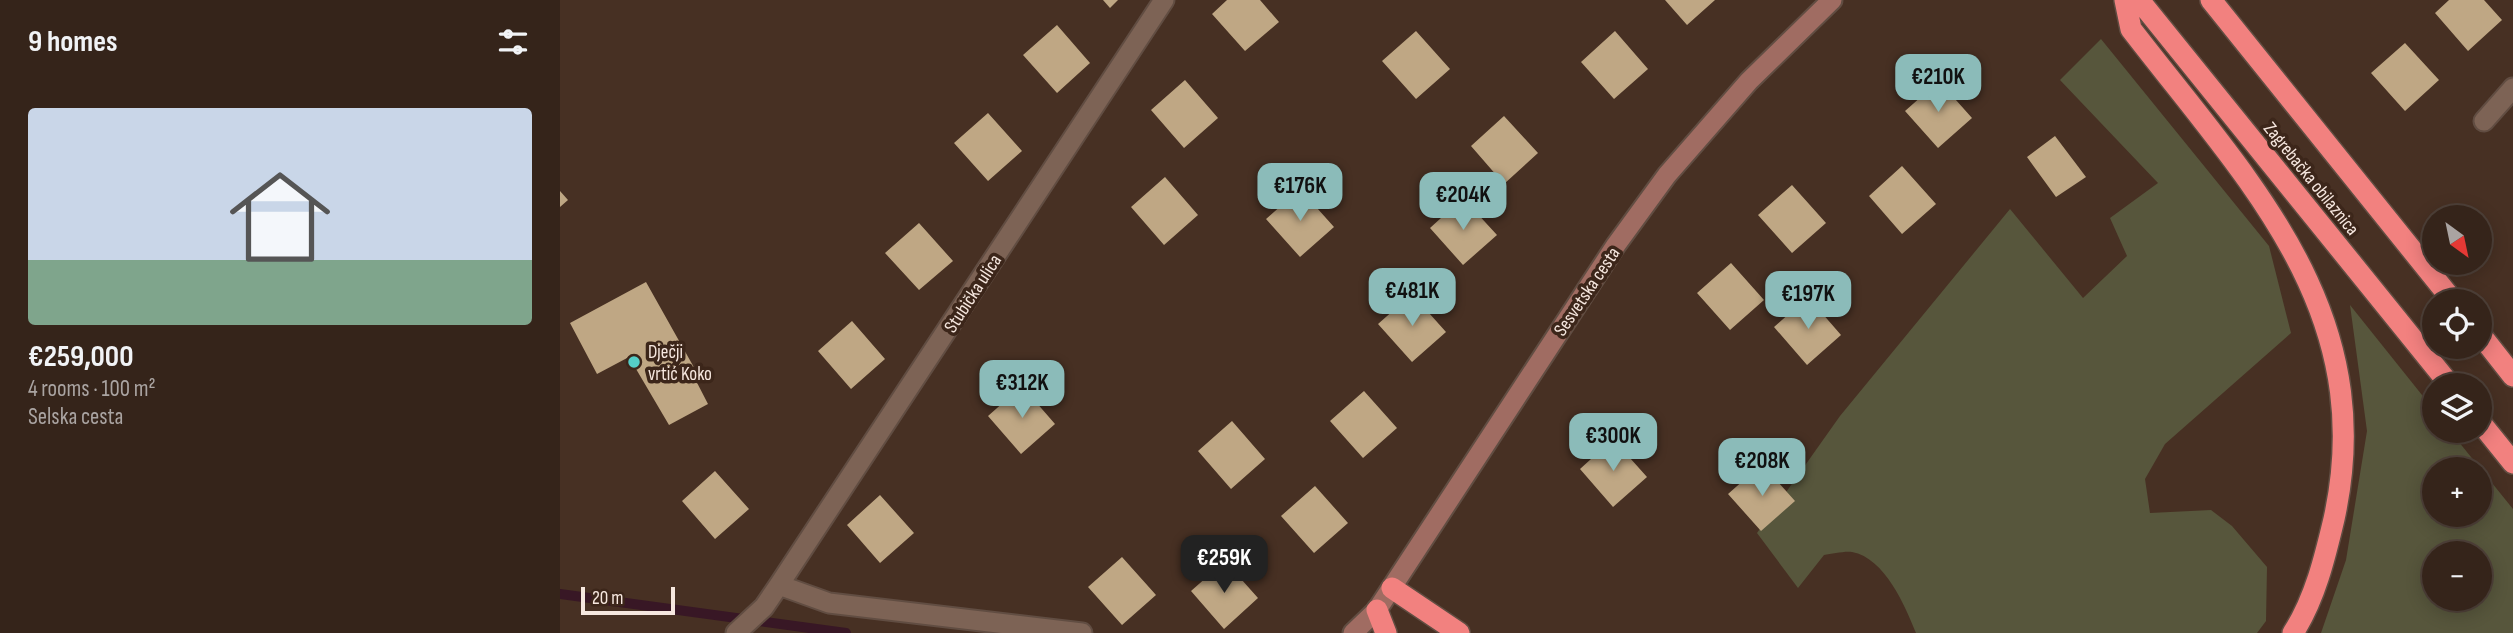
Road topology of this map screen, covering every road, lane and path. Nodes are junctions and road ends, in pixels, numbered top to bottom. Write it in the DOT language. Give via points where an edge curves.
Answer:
graph roads {
  1 [pos="1164,0"];
  2 [pos="1832,0"];
  3 [pos="2125,0"];
  4 [pos="2139,0"];
  5 [pos="2211,0"];
  6 [pos="2513,88"];
  7 [pos="2484,121"];
  8 [pos="2443,289"];
  9 [pos="2492,349"];
  10 [pos="2440,373"];
  11 [pos="2513,376"];
  12 [pos="2492,437"];
  13 [pos="2513,463"];
  14 [pos="779,585"];
  15 [pos="1392,588"];
  16 [pos="1377,610"];
  17 [pos="736,633"];
  18 [pos="1082,633"];
  19 [pos="1353,633"];
  20 [pos="1370,633"];
  21 [pos="1386,633"];
  22 [pos="1459,633"];
  23 [pos="2293,633"];
  1 -- 14 [label="street, Stubička ulica"];
  2 -- 15 [label="main road, Sesvetska cesta" via="1749,81 1667,175"];
  3 -- 23 [label="highway" via="2131,29 2268,207 2311,286 2335,353 2342,420 2340,490 2324,563"];
  4 -- 10 [label="highway, Zagrebačka obilaznica"];
  5 -- 8 [label="highway, Zagrebačka obilaznica"];
  6 -- 7 [label="street"];
  9 -- 11 [label="highway"];
  12 -- 13 [label="highway"];
  14 -- 17 [label="street, Stubička ulica" via="764,607"];
  14 -- 18 [label="street" via="829,603"];
  15 -- 16 [label="main road, Sesvetska cesta"];
  15 -- 22 [label="highway"];
  16 -- 19 [label="main road"];
  16 -- 20 [label="main road"];
  16 -- 21 [label="highway"];
}
